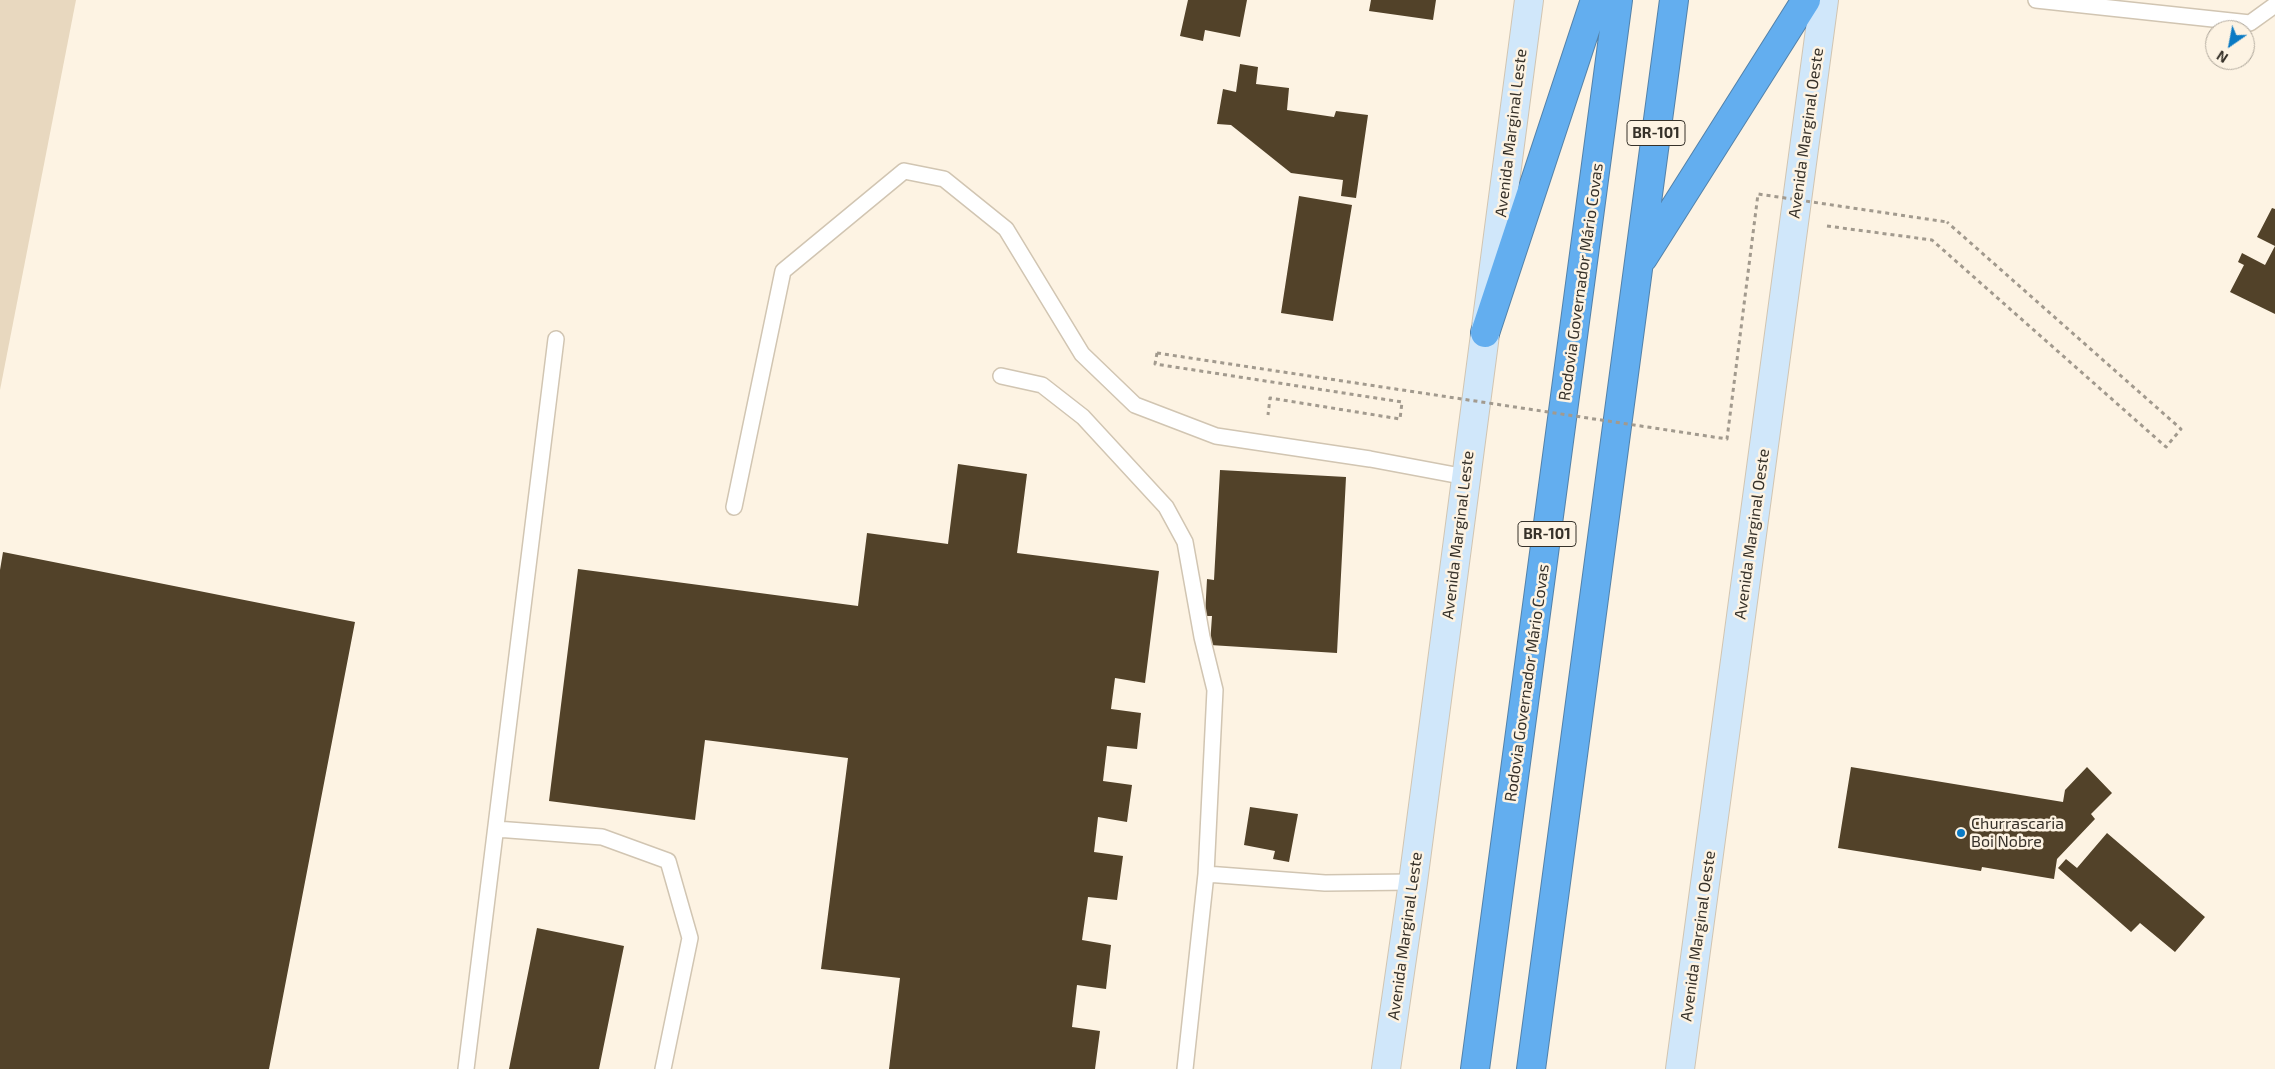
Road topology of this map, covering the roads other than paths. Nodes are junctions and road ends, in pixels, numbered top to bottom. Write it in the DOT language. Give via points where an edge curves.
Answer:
graph roads {
  1 [pos="1529,0"];
  2 [pos="1596,0"];
  3 [pos="1618,0"];
  4 [pos="1674,0"];
  5 [pos="1806,0"];
  6 [pos="1824,0"];
  7 [pos="2036,0"];
  8 [pos="2275,5"];
  9 [pos="1638,265"];
  10 [pos="1485,333"];
  11 [pos="556,339"];
  12 [pos="1001,376"];
  13 [pos="1466,477"];
  14 [pos="734,507"];
  15 [pos="496,829"];
  16 [pos="1206,874"];
  17 [pos="1413,882"];
  18 [pos="466,1069"];
  19 [pos="663,1069"];
  20 [pos="1185,1069"];
  21 [pos="1386,1069"];
  22 [pos="1475,1069"];
  23 [pos="1531,1069"];
  24 [pos="1680,1069"];
  1 -- 10 [label="main road, Avenida Marginal Leste"];
  2 -- 10 [label="highway"];
  3 -- 22 [label="highway, Rodovia Governador Mário Covas / BR-101"];
  4 -- 9 [label="highway, BR-101"];
  5 -- 9 [label="highway"];
  6 -- 24 [label="main road, Avenida Marginal Oeste"];
  7 -- 8 [label="lane" via="2250,24"];
  9 -- 23 [label="highway, BR-101"];
  10 -- 13 [label="main road, Avenida Marginal Leste"];
  11 -- 15 [label="lane"];
  12 -- 16 [label="lane" via="1042,384 1083,417 1166,507 1184,542 1215,690"];
  13 -- 14 [label="lane" via="1216,436 1136,405 1082,354 1006,228 944,179 904,171 783,271"];
  13 -- 17 [label="main road, Avenida Marginal Leste"];
  15 -- 18 [label="lane"];
  15 -- 19 [label="lane" via="602,837 668,861 690,938"];
  16 -- 17 [label="lane" via="1325,883"];
  16 -- 20 [label="lane"];
  17 -- 21 [label="main road, Avenida Marginal Leste"];
}
